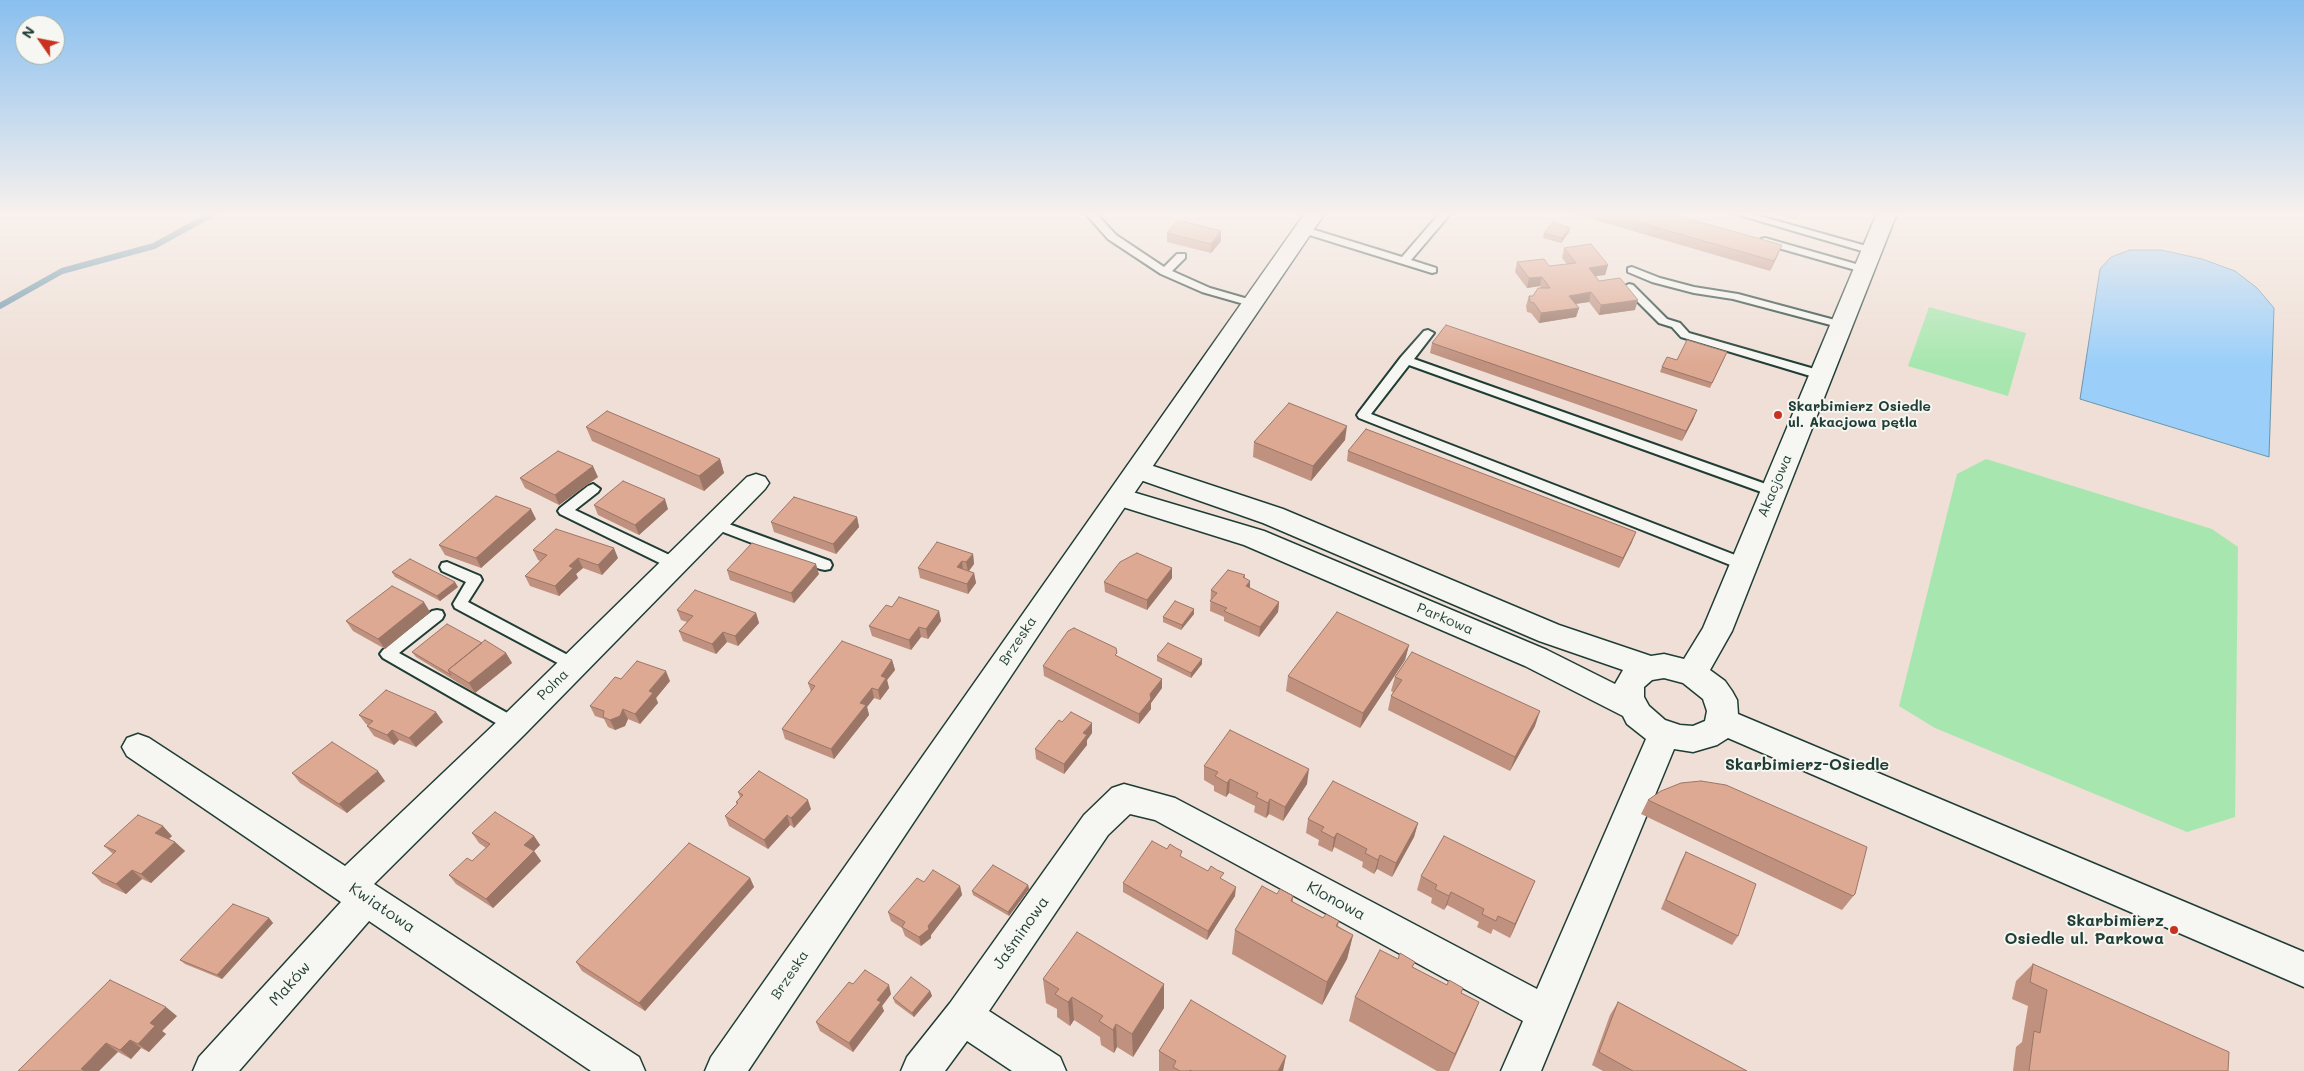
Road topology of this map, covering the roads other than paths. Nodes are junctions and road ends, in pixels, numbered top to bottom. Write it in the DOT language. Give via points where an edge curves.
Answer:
graph roads {
  1 [pos="1151,263"];
  2 [pos="1174,263"];
  3 [pos="1280,263"];
  4 [pos="1410,263"];
  5 [pos="1868,263"];
  6 [pos="1432,270"];
  7 [pos="1632,270"];
  8 [pos="1165,272"];
  9 [pos="1629,287"];
  10 [pos="1251,303"];
  11 [pos="1842,325"];
  12 [pos="1428,333"];
  13 [pos="1405,360"];
  14 [pos="1821,375"];
  15 [pos="1138,470"];
  16 [pos="756,483"];
  17 [pos="593,489"];
  18 [pos="1772,491"];
  19 [pos="1119,497"];
  20 [pos="1273,516"];
  21 [pos="714,524"];
  22 [pos="1254,538"];
  23 [pos="675,564"];
  24 [pos="1743,564"];
  25 [pos="825,565"];
  26 [pos="448,567"];
  27 [pos="1465,613"];
  28 [pos="437,615"];
  29 [pos="574,666"];
  30 [pos="1651,668"];
  31 [pos="1692,673"];
  32 [pos="1633,707"];
  33 [pos="1722,721"];
  34 [pos="514,725"];
  35 [pos="1664,734"];
  36 [pos="138,747"];
  37 [pos="1124,798"];
  38 [pos="358,892"];
  39 [pos="2304,970"];
  40 [pos="1545,1013"];
  41 [pos="963,1016"];
  42 [pos="212,1071"];
  43 [pos="625,1071"];
  44 [pos="725,1071"];
  45 [pos="921,1071"];
  46 [pos="1046,1071"];
  47 [pos="1521,1071"];
  1 -- 8 [label="lane"];
  2 -- 8 [label="lane"];
  3 -- 10 [label="street, Brzeska"];
  4 -- 6 [label="lane"];
  5 -- 11 [label="street, Akacjowa"];
  7 -- 11 [label="lane" via="1694,290 1734,296"];
  8 -- 10 [label="lane" via="1206,290"];
  9 -- 14 [label="lane" via="1663,321 1676,325 1685,335"];
  10 -- 15 [label="street, Brzeska"];
  11 -- 14 [label="street, Akacjowa"];
  12 -- 13 [label="lane"];
  13 -- 18 [label="lane"];
  13 -- 24 [label="lane" via="1363,415"];
  14 -- 18 [label="street, Akacjowa"];
  15 -- 19 [label="street, Brzeska"];
  15 -- 20 [label="street, Parkowa"];
  16 -- 21 [label="street, Polna"];
  17 -- 23 [label="lane" via="565,512"];
  18 -- 24 [label="street, Akacjowa"];
  19 -- 22 [label="street, Parkowa"];
  19 -- 44 [label="street, Brzeska" via="1045,600"];
  20 -- 22 [label="street"];
  20 -- 27 [label="street, Parkowa"];
  21 -- 23 [label="street, Polna"];
  21 -- 25 [label="lane"];
  22 -- 27 [label="street, Parkowa"];
  23 -- 29 [label="street, Polna"];
  24 -- 31 [label="street, Akacjowa" via="1717,630"];
  26 -- 29 [label="lane" via="475,580 464,592 460,604"];
  27 -- 30 [label="street, Parkowa" via="1549,633"];
  27 -- 32 [label="street, Parkowa" via="1536,658"];
  28 -- 34 [label="lane" via="388,654"];
  29 -- 34 [label="street, Polna"];
  30 -- 31 [label="street" via="1671,667"];
  30 -- 32 [label="street" via="1634,678 1629,697"];
  31 -- 33 [label="street" via="1704,680 1721,700"];
  32 -- 35 [label="street" via="1645,722"];
  33 -- 35 [label="street" via="1716,730 1693,739"];
  33 -- 39 [label="street"];
  34 -- 38 [label="street, Polna"];
  35 -- 40 [label="street"];
  36 -- 38 [label="street, Kwiatowa"];
  37 -- 40 [label="street, Klonowa" via="1163,808"];
  37 -- 41 [label="street, Jaśminowa" via="1096,825"];
  38 -- 42 [label="street, Maków"];
  38 -- 43 [label="street, Kwiatowa"];
  40 -- 47 [label="street"];
  41 -- 45 [label="street, Jaśminowa"];
  41 -- 46 [label="street"];
}
